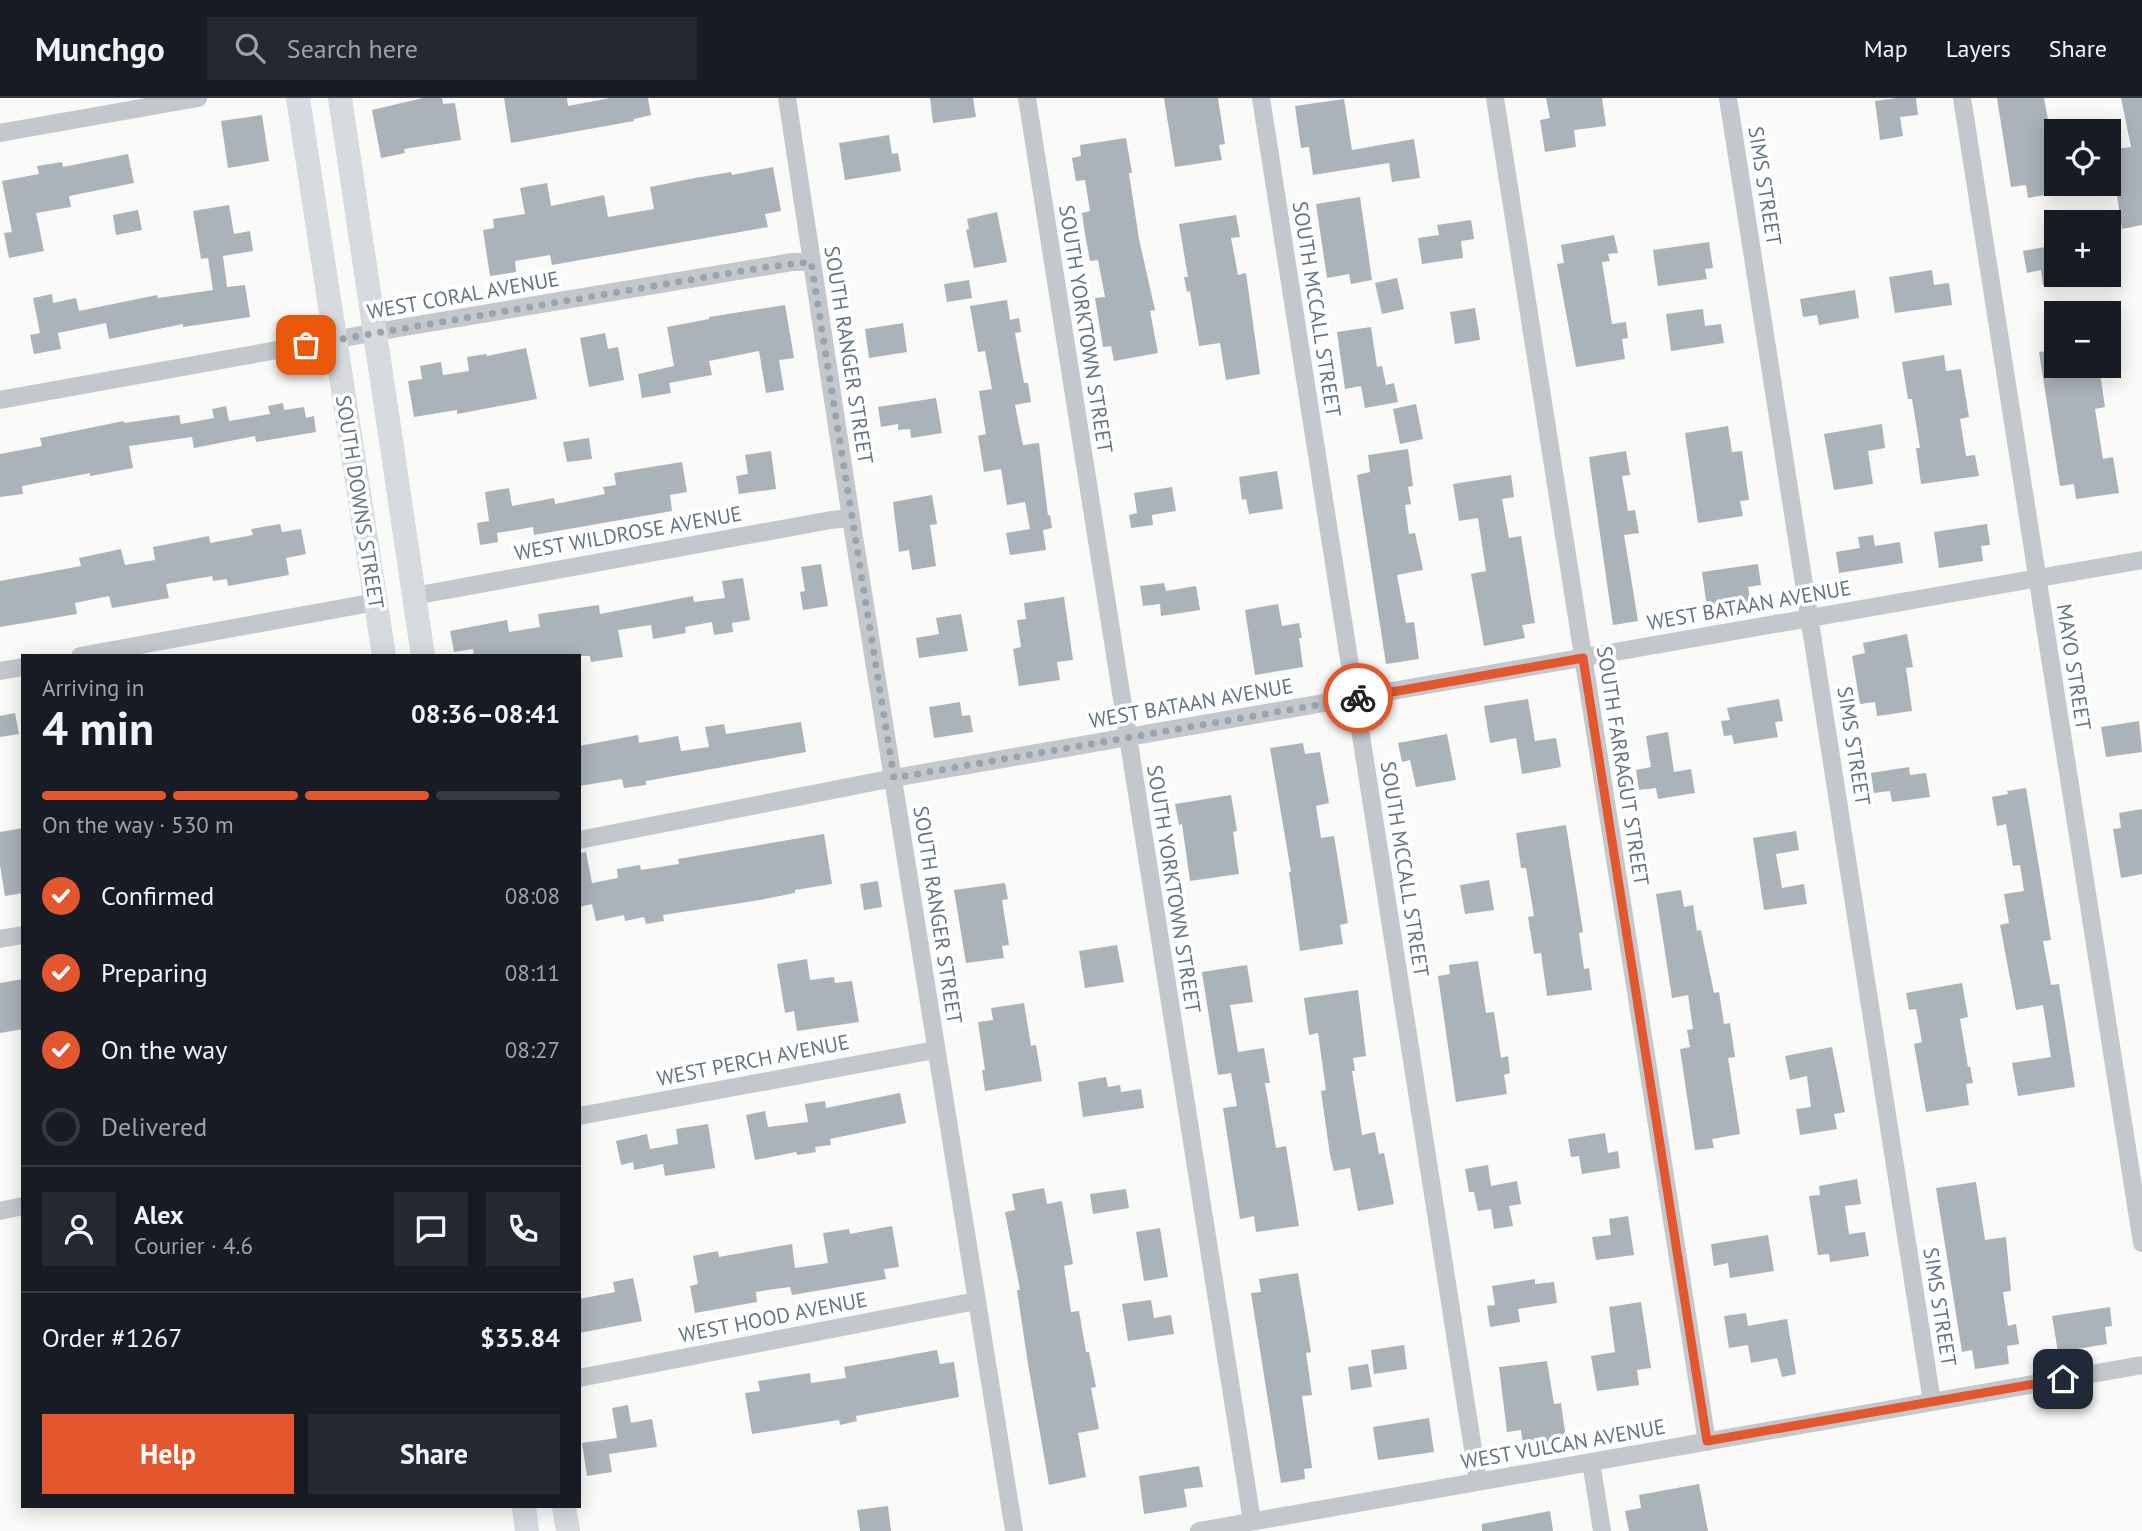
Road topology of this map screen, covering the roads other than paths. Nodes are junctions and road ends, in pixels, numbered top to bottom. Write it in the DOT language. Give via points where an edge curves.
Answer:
graph roads {
  1 [pos="198,98"];
  2 [pos="298,98"];
  3 [pos="340,98"];
  4 [pos="787,98"];
  5 [pos="1027,98"];
  6 [pos="1261,98"];
  7 [pos="1495,98"];
  8 [pos="1728,98"];
  9 [pos="1962,98"];
  10 [pos="0,133"];
  11 [pos="811,262"];
  12 [pos="374,333"];
  13 [pos="335,340"];
  14 [pos="0,400"];
  15 [pos="851,519"];
  16 [pos="2142,560"];
  17 [pos="2037,576"];
  18 [pos="414,596"];
  19 [pos="376,603"];
  20 [pos="1811,617"];
  21 [pos="91,654"];
  22 [pos="384,654"];
  23 [pos="424,654"];
  24 [pos="1583,658"];
  25 [pos="21,667"];
  26 [pos="0,671"];
  27 [pos="1355,698"];
  28 [pos="1128,737"];
  29 [pos="894,778"];
  30 [pos="581,840"];
  31 [pos="21,935"];
  32 [pos="0,939"];
  33 [pos="935,1049"];
  34 [pos="581,1116"];
  35 [pos="21,1206"];
  36 [pos="0,1211"];
  37 [pos="2142,1243"];
  38 [pos="976,1301"];
  39 [pos="2142,1365"];
  40 [pos="581,1378"];
  41 [pos="1932,1402"];
  42 [pos="1707,1441"];
  43 [pos="1591,1462"];
  44 [pos="1478,1482"];
  45 [pos="524,1508"];
  46 [pos="564,1508"];
  47 [pos="1252,1521"];
  48 [pos="527,1531"];
  49 [pos="568,1531"];
  50 [pos="1014,1531"];
  51 [pos="1199,1531"];
  52 [pos="1602,1531"];
  1 -- 10 [label="street"];
  2 -- 13 [label="main road, SOUTH DOWNS STREET"];
  3 -- 12 [label="main road, SOUTH DOWNS STREET"];
  4 -- 11 [label="street, SOUTH RANGER STREET"];
  5 -- 28 [label="street, SOUTH YORKTOWN STREET"];
  6 -- 27 [label="street, SOUTH MCCALL STREET"];
  7 -- 24 [label="street, SOUTH FARRAGUT STREET"];
  8 -- 20 [label="street, SIMS STREET"];
  9 -- 17 [label="street, MAYO STREET"];
  11 -- 12 [label="street, WEST CORAL AVENUE"];
  11 -- 15 [label="street, SOUTH RANGER STREET"];
  12 -- 13 [label="street, WEST CORAL AVENUE"];
  12 -- 18 [label="main road, SOUTH DOWNS STREET"];
  13 -- 14 [label="street, WEST CORAL AVENUE"];
  13 -- 19 [label="main road, SOUTH DOWNS STREET"];
  15 -- 18 [label="street, WEST WILDROSE AVENUE"];
  15 -- 29 [label="street, SOUTH RANGER STREET"];
  16 -- 17 [label="street, WEST BATAAN AVENUE"];
  17 -- 20 [label="street, WEST BATAAN AVENUE"];
  17 -- 37 [label="street, MAYO STREET"];
  18 -- 23 [label="main road, SOUTH DOWNS STREET"];
  19 -- 21 [label="street"];
  19 -- 22 [label="main road, SOUTH DOWNS STREET"];
  20 -- 24 [label="street, WEST BATAAN AVENUE"];
  20 -- 41 [label="street, SIMS STREET"];
  24 -- 27 [label="street, WEST BATAAN AVENUE"];
  24 -- 42 [label="street, SOUTH FARRAGUT STREET"];
  25 -- 26 [label="street"];
  27 -- 28 [label="street, WEST BATAAN AVENUE"];
  27 -- 44 [label="street, SOUTH MCCALL STREET"];
  28 -- 29 [label="street, WEST BATAAN AVENUE"];
  28 -- 47 [label="street, SOUTH YORKTOWN STREET"];
  29 -- 30 [label="street, WEST BATAAN AVENUE"];
  29 -- 33 [label="street, SOUTH RANGER STREET"];
  31 -- 32 [label="street"];
  33 -- 34 [label="street, WEST PERCH AVENUE"];
  33 -- 38 [label="street, SOUTH RANGER STREET"];
  35 -- 36 [label="street"];
  38 -- 40 [label="street, WEST HOOD AVENUE"];
  38 -- 50 [label="street, SOUTH RANGER STREET"];
  39 -- 41 [label="street, WEST VULCAN AVENUE"];
  41 -- 42 [label="street, WEST VULCAN AVENUE"];
  42 -- 43 [label="street, WEST VULCAN AVENUE"];
  43 -- 44 [label="street, WEST VULCAN AVENUE"];
  43 -- 52 [label="street"];
  44 -- 47 [label="street, WEST VULCAN AVENUE"];
  45 -- 48 [label="main road"];
  46 -- 49 [label="main road"];
  47 -- 51 [label="street, WEST VULCAN AVENUE"];
}
